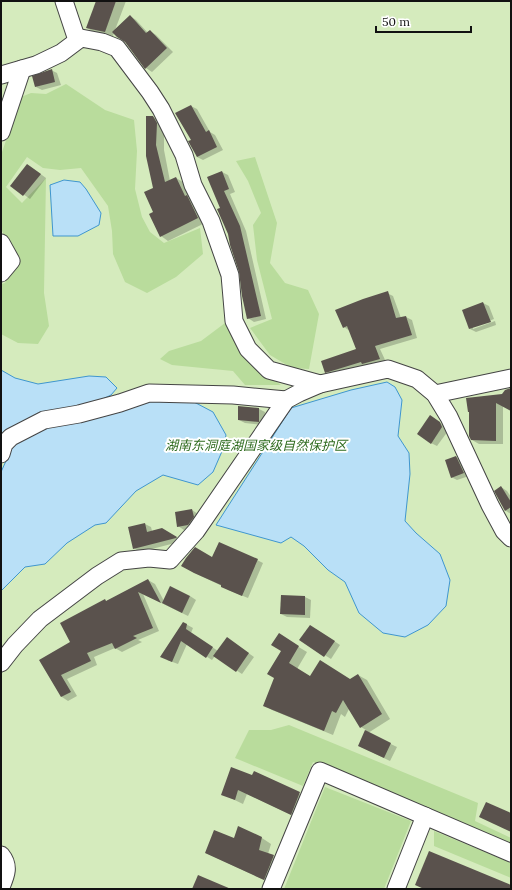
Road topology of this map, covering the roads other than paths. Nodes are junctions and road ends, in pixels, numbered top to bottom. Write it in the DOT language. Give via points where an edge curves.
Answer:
graph roads {
  1 [pos="64,1"];
  2 [pos="77,40"];
  3 [pos="22,69"];
  4 [pos="1,74"];
  5 [pos="1,132"];
  6 [pos="1,243"];
  7 [pos="1,273"];
  8 [pos="511,378"];
  9 [pos="320,384"];
  10 [pos="435,394"];
  11 [pos="286,400"];
  12 [pos="1,454"];
  13 [pos="511,538"];
  14 [pos="1,663"];
  15 [pos="425,816"];
  16 [pos="511,853"];
  17 [pos="1,855"];
  18 [pos="1,888"];
  19 [pos="271,889"];
  20 [pos="396,889"];
  1 -- 2 [label="street"];
  2 -- 3 [label="street" via="60,53"];
  2 -- 9 [label="street" via="88,39 117,48 161,109 184,155 193,185 211,221 230,275 234,321 248,348 269,370"];
  3 -- 4 [label="street"];
  3 -- 5 [label="street"];
  6 -- 7 [label="street" via="11,261"];
  8 -- 10 [label="street"];
  9 -- 10 [label="street" via="388,369 417,379"];
  9 -- 11 [label="street"];
  10 -- 13 [label="street" via="449,417 490,505 504,531"];
  11 -- 12 [label="street" via="233,395 150,393 79,414 44,420 11,437 4,444"];
  11 -- 14 [label="street" via="196,531 170,560 149,558 121,561 40,619"];
  15 -- 16 [label="street"];
  15 -- 19 [label="street" via="320,771"];
  15 -- 20 [label="street"];
  17 -- 18 [label="street" via="6,861 6,874"];
}
